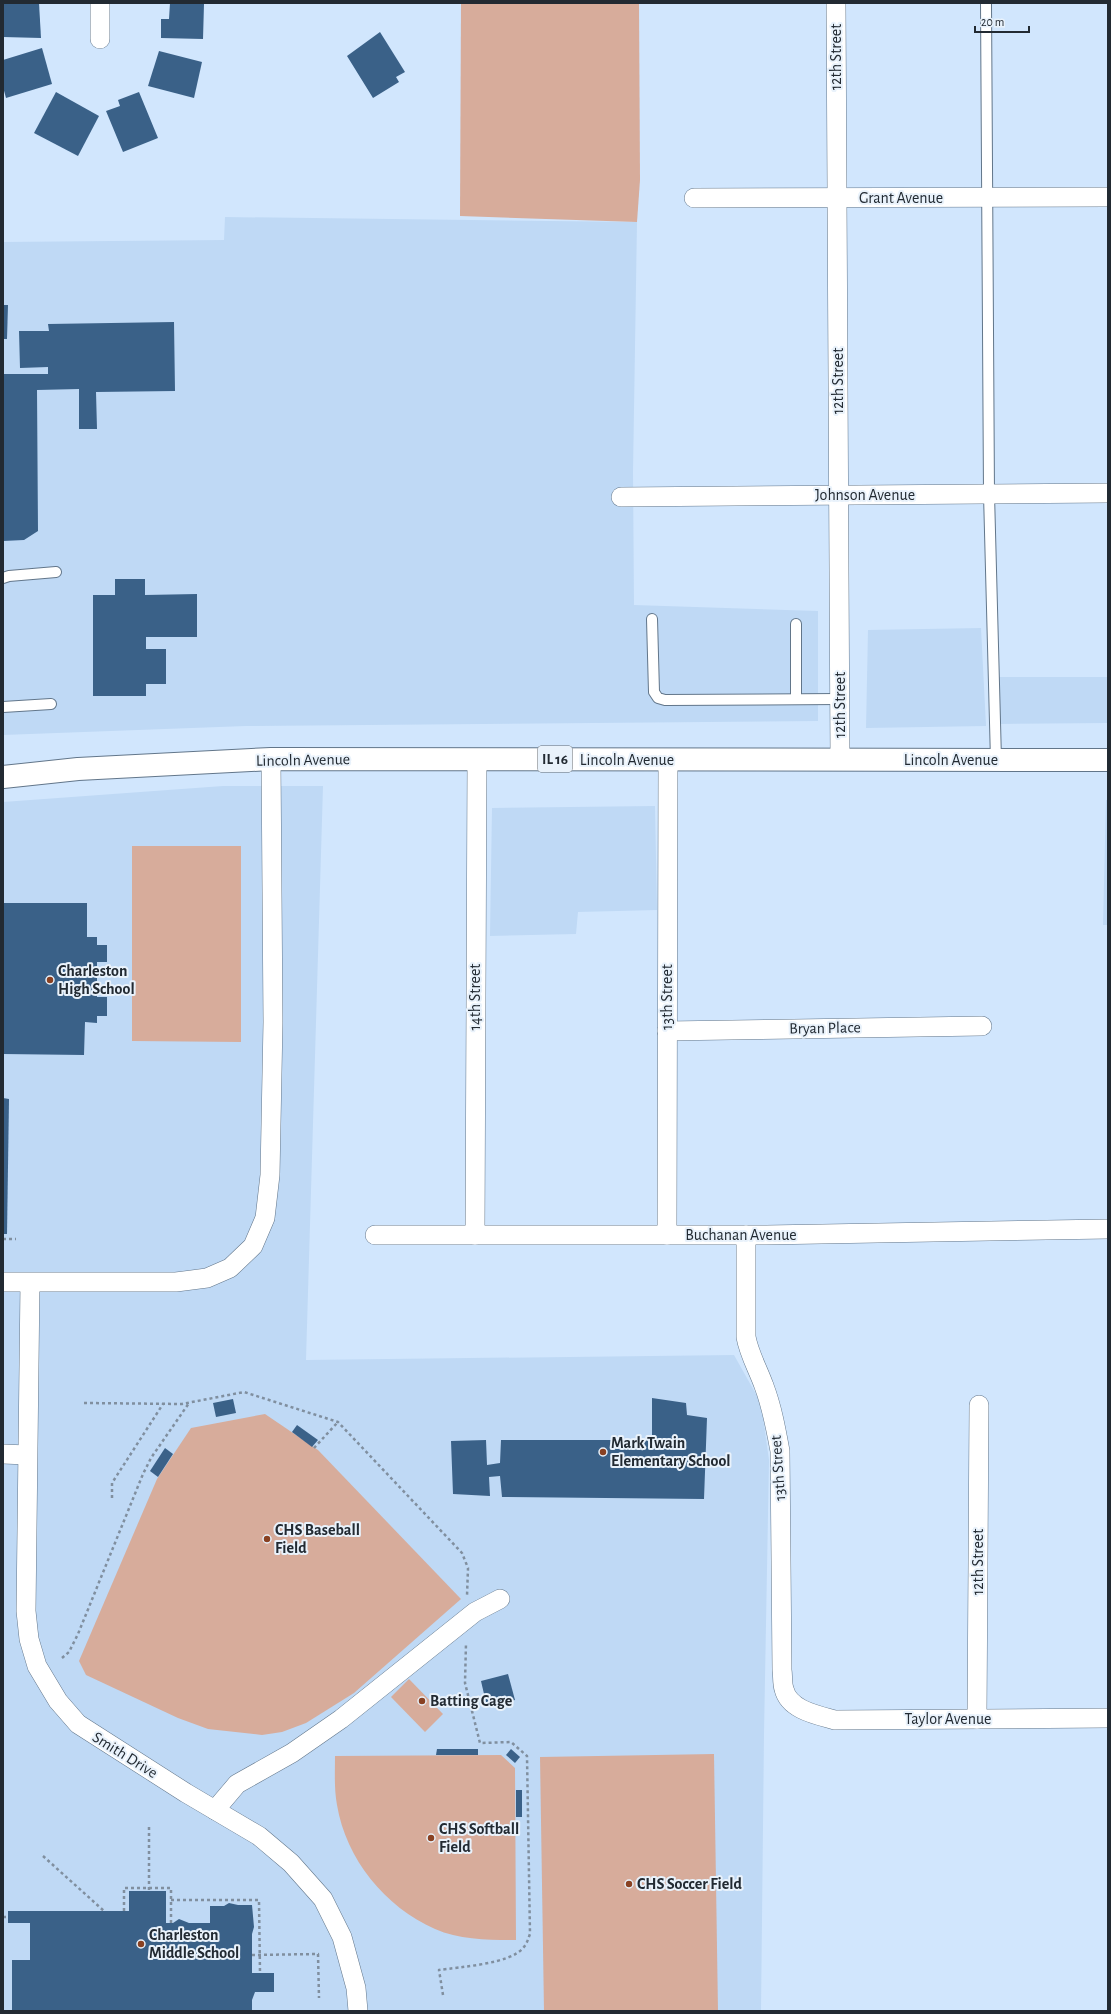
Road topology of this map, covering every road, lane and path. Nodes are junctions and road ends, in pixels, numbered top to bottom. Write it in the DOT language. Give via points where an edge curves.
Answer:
graph roads {
  1 [pos="100,3"];
  2 [pos="836,3"];
  3 [pos="986,3"];
  4 [pos="100,39"];
  5 [pos="1108,197"];
  6 [pos="694,198"];
  7 [pos="837,198"];
  8 [pos="987,198"];
  9 [pos="1108,493"];
  10 [pos="989,494"];
  11 [pos="839,495"];
  12 [pos="622,497"];
  13 [pos="56,572"];
  14 [pos="3,578"];
  15 [pos="652,618"];
  16 [pos="796,624"];
  17 [pos="796,699"];
  18 [pos="840,699"];
  19 [pos="51,704"];
  20 [pos="3,707"];
  21 [pos="271,759"];
  22 [pos="477,759"];
  23 [pos="668,760"];
  24 [pos="840,760"];
  25 [pos="996,760"];
  26 [pos="1108,760"];
  27 [pos="3,777"];
  28 [pos="982,1026"];
  29 [pos="667,1031"];
  30 [pos="1108,1229"];
  31 [pos="667,1235"];
  32 [pos="746,1235"];
  33 [pos="375,1236"];
  34 [pos="475,1236"];
  35 [pos="3,1239"];
  36 [pos="16,1239"];
  37 [pos="3,1282"];
  38 [pos="30,1283"];
  39 [pos="84,1403"];
  40 [pos="189,1403"];
  41 [pos="163,1404"];
  42 [pos="979,1405"];
  43 [pos="338,1422"];
  44 [pos="314,1448"];
  45 [pos="3,1454"];
  46 [pos="27,1455"];
  47 [pos="112,1498"];
  48 [pos="500,1599"];
  49 [pos="466,1618"];
  50 [pos="62,1658"];
  51 [pos="792,1703"];
  52 [pos="1108,1718"];
  53 [pos="977,1719"];
  54 [pos="215,1810"];
  55 [pos="149,1827"];
  56 [pos="43,1856"];
  57 [pos="149,1888"];
  58 [pos="149,1892"];
  59 [pos="171,1900"];
  60 [pos="104,1911"];
  61 [pos="124,1911"];
  62 [pos="3,1917"];
  63 [pos="8,1917"];
  64 [pos="171,1923"];
  65 [pos="252,1955"];
  66 [pos="260,1955"];
  67 [pos="260,1973"];
  68 [pos="444,1995"];
  69 [pos="319,1998"];
  70 [pos="358,2011"];
  1 -- 4 [label="street"];
  2 -- 7 [label="street, 12th Street"];
  3 -- 8 [label="lane"];
  5 -- 8 [label="street, Grant Avenue"];
  6 -- 7 [label="street, Grant Avenue"];
  7 -- 8 [label="street, Grant Avenue"];
  7 -- 11 [label="street, 12th Street"];
  8 -- 10 [label="lane"];
  9 -- 10 [label="street, Johnson Avenue"];
  10 -- 11 [label="street, Johnson Avenue"];
  10 -- 25 [label="lane"];
  11 -- 12 [label="street, Johnson Avenue"];
  11 -- 18 [label="street, 12th Street"];
  13 -- 14 [label="lane"];
  15 -- 17 [label="lane" via="654,692 658,698"];
  16 -- 17 [label="lane"];
  17 -- 18 [label="lane"];
  18 -- 24 [label="street, 12th Street"];
  19 -- 20 [label="lane"];
  21 -- 22 [label="main road, Lincoln Avenue / IL 16"];
  21 -- 27 [label="main road, Lincoln Avenue / IL 16"];
  21 -- 38 [label="street" via="273,1022 270,1175 265,1218 252,1246 230,1268 206,1278 176,1282"];
  22 -- 23 [label="main road, Lincoln Avenue / IL 16"];
  22 -- 34 [label="street, 14th Street"];
  23 -- 24 [label="main road, Lincoln Avenue / IL 16"];
  23 -- 29 [label="street, 13th Street"];
  24 -- 25 [label="main road, Lincoln Avenue / IL 16"];
  25 -- 26 [label="main road, Lincoln Avenue / IL 16"];
  28 -- 29 [label="street, Bryan Place"];
  29 -- 31 [label="street, 13th Street"];
  30 -- 32 [label="street, Buchanan Avenue"];
  31 -- 32 [label="street, Buchanan Avenue"];
  31 -- 34 [label="street, Buchanan Avenue"];
  32 -- 51 [label="street, 13th Street" via="746,1337 748,1349 764,1385 774,1418 780,1452 782,1670 784,1690"];
  33 -- 34 [label="street, Buchanan Avenue"];
  35 -- 36 [label="path"];
  37 -- 38 [label="street"];
  38 -- 46 [label="street, Smith Drive"];
  39 -- 41 [label="path"];
  40 -- 41 [label="path"];
  40 -- 43 [label="path" via="244,1392"];
  40 -- 50 [label="path" via="151,1458 70,1652"];
  41 -- 47 [label="path" via="112,1483"];
  42 -- 53 [label="street, 12th Street"];
  43 -- 44 [label="path"];
  43 -- 49 [label="path" via="462,1553 468,1568"];
  45 -- 46 [label="street"];
  46 -- 54 [label="street, Smith Drive" via="26,1611 29,1638 37,1666 58,1701 78,1724"];
  48 -- 49 [label="street"];
  49 -- 54 [label="street" via="341,1719 292,1753 237,1784"];
  49 -- 68 [label="path" via="465,1683 480,1743 511,1742 527,1756 530,1934 523,1949 514,1956 439,1970"];
  51 -- 53 [label="street, Taylor Avenue" via="808,1712 835,1720"];
  52 -- 53 [label="street, Taylor Avenue"];
  54 -- 70 [label="street, Smith Drive" via="259,1836 286,1858 323,1899 342,1937 356,1988"];
  55 -- 57 [label="path"];
  56 -- 60 [label="path"];
  57 -- 58 [label="path"];
  57 -- 59 [label="path" via="171,1888"];
  57 -- 61 [label="path" via="124,1888"];
  59 -- 64 [label="path"];
  59 -- 66 [label="path" via="259,1900"];
  62 -- 63 [label="path"];
  65 -- 66 [label="path"];
  66 -- 67 [label="path"];
  66 -- 69 [label="path" via="318,1954"];
}
